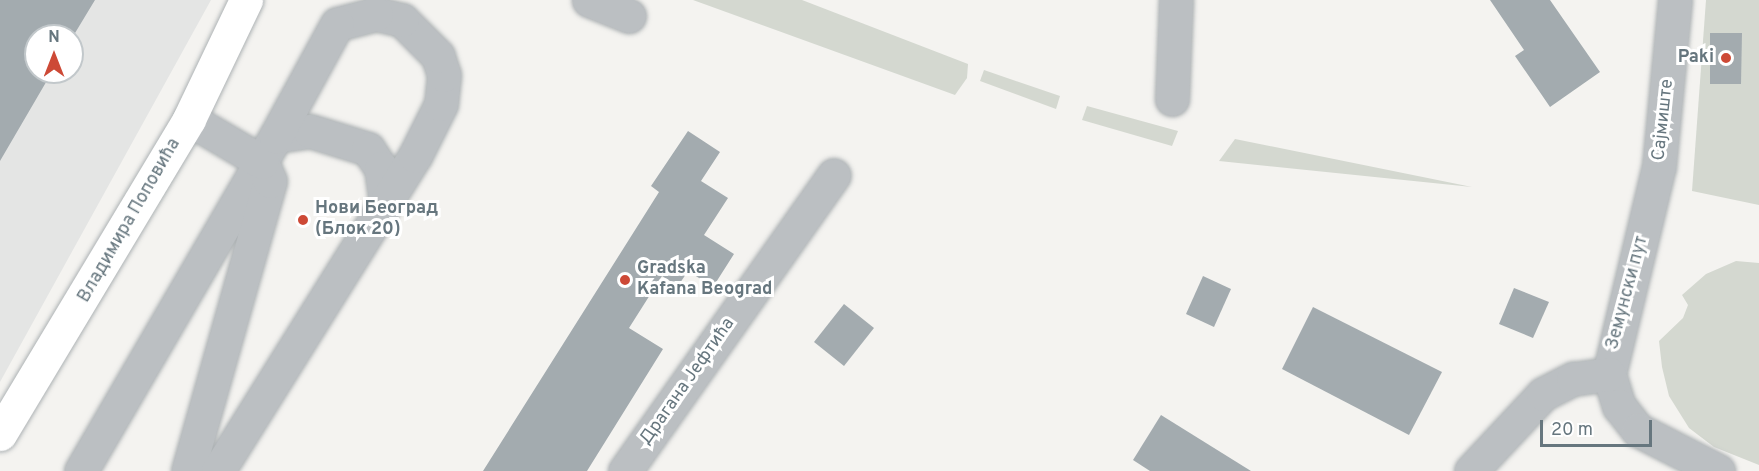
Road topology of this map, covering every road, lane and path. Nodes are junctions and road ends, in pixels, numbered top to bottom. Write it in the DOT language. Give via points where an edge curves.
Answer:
graph roads {
  1 [pos="246,0"];
  2 [pos="588,0"];
  3 [pos="1176,0"];
  4 [pos="1675,0"];
  5 [pos="630,16"];
  6 [pos="1172,99"];
  7 [pos="189,119"];
  8 [pos="269,149"];
  9 [pos="834,175"];
  10 [pos="386,202"];
  11 [pos="1651,203"];
  12 [pos="1609,374"];
  13 [pos="0,434"];
  14 [pos="81,471"];
  15 [pos="188,471"];
  16 [pos="218,471"];
  17 [pos="625,471"];
  18 [pos="1471,471"];
  19 [pos="1718,471"];
  1 -- 7 [label="main road, Владимира Поповића"];
  2 -- 5 [label="street"];
  3 -- 6 [label="street"];
  4 -- 11 [label="street, Сајмиште" via="1666,117"];
  7 -- 8 [label="street"];
  7 -- 13 [label="main road, Владимира Поповића"];
  8 -- 10 [label="street" via="310,131 339,136 368,150 381,168"];
  8 -- 10 [label="street" via="337,24 376,14 402,20 422,34 444,75 441,104"];
  8 -- 14 [label="street"];
  8 -- 15 [label="street" via="270,194"];
  9 -- 17 [label="street, Драгана Јефтића"];
  10 -- 16 [label="street"];
  11 -- 12 [label="street, Земунски пут"];
  12 -- 18 [label="street" via="1573,380 1543,394"];
  12 -- 19 [label="street, Земунски пут" via="1619,406 1638,430"];
}
